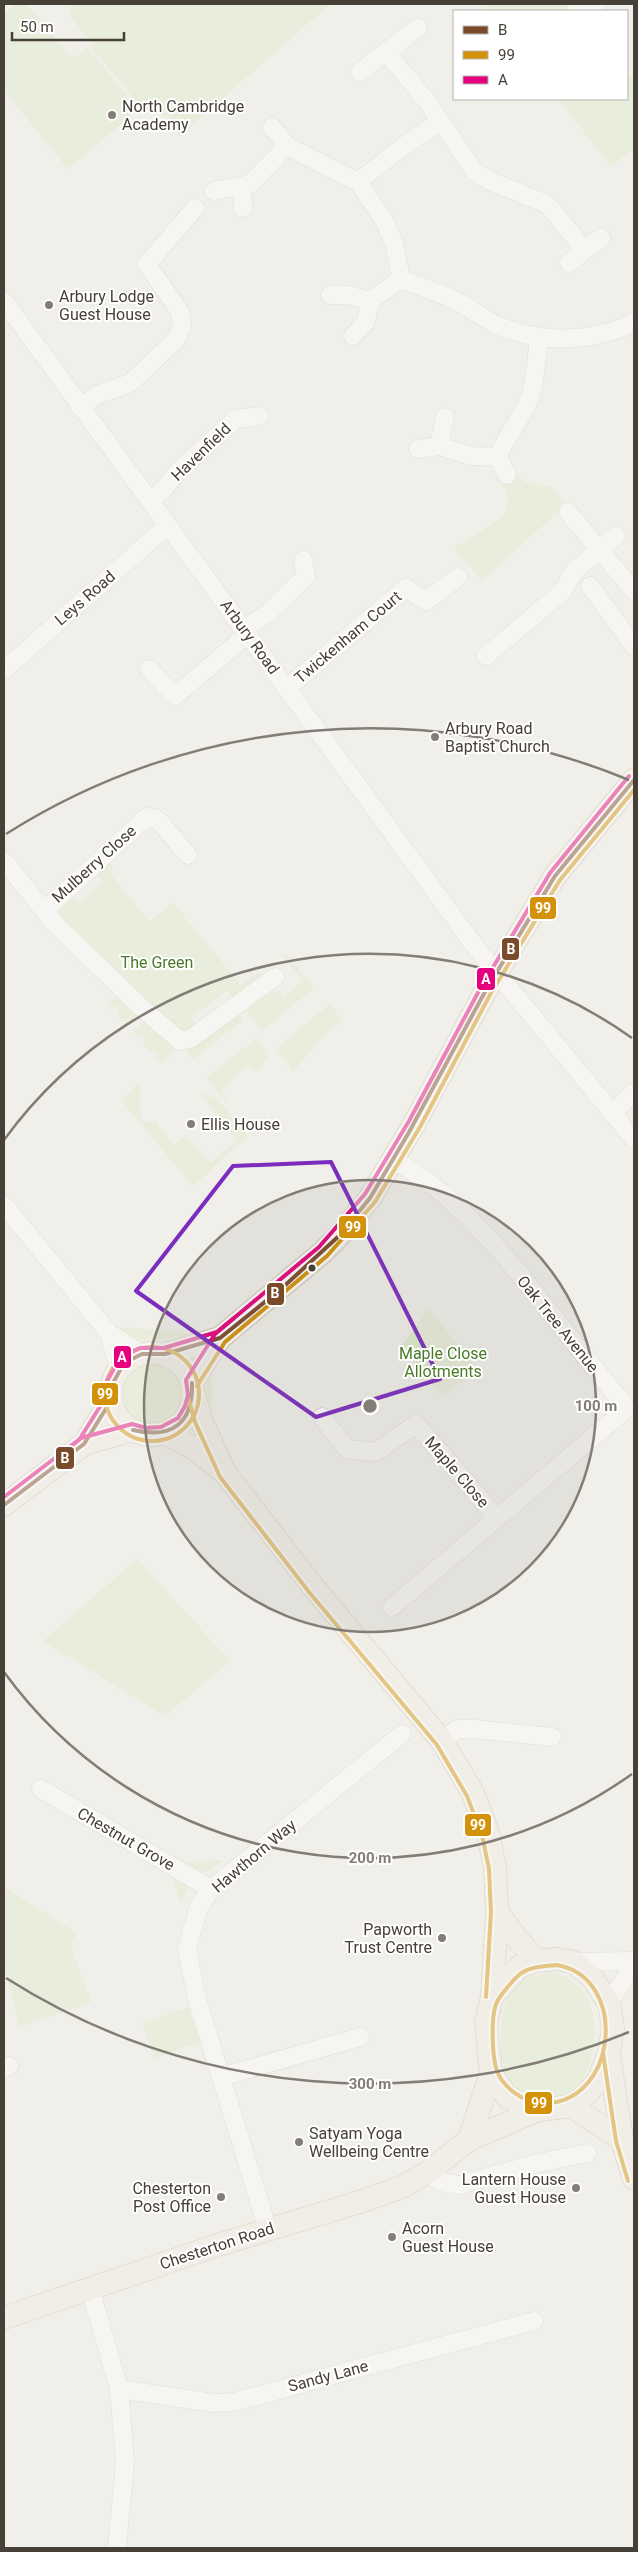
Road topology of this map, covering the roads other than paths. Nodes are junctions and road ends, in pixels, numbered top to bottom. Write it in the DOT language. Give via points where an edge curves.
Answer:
graph roads {
  1 [pos="576,4"];
  2 [pos="597,4"];
  3 [pos="418,28"];
  4 [pos="386,52"];
  5 [pos="360,72"];
  6 [pos="441,121"];
  7 [pos="272,127"];
  8 [pos="287,146"];
  9 [pos="358,182"];
  10 [pos="242,186"];
  11 [pos="214,190"];
  12 [pos="195,208"];
  13 [pos="243,208"];
  14 [pos="601,238"];
  15 [pos="585,250"];
  16 [pos="569,263"];
  17 [pos="401,278"];
  18 [pos="330,295"];
  19 [pos="4,301"];
  20 [pos="370,301"];
  21 [pos="634,322"];
  22 [pos="353,336"];
  23 [pos="539,338"];
  24 [pos="80,408"];
  25 [pos="259,416"];
  26 [pos="445,417"];
  27 [pos="439,446"];
  28 [pos="418,449"];
  29 [pos="498,457"];
  30 [pos="507,475"];
  31 [pos="149,502"];
  32 [pos="568,512"];
  33 [pos="167,526"];
  34 [pos="616,536"];
  35 [pos="599,548"];
  36 [pos="303,560"];
  37 [pos="458,577"];
  38 [pos="590,586"];
  39 [pos="634,591"];
  40 [pos="246,631"];
  41 [pos="634,646"];
  42 [pos="486,656"];
  43 [pos="148,669"];
  44 [pos="4,670"];
  45 [pos="287,688"];
  46 [pos="634,780"];
  47 [pos="188,855"];
  48 [pos="4,861"];
  49 [pos="44,911"];
  50 [pos="496,974"];
  51 [pos="275,977"];
  52 [pos="634,1092"];
  53 [pos="612,1114"];
  54 [pos="634,1139"];
  55 [pos="393,1159"];
  56 [pos="4,1205"];
  57 [pos="109,1333"];
  58 [pos="220,1338"];
  59 [pos="142,1354"];
  60 [pos="165,1354"];
  61 [pos="119,1369"];
  62 [pos="193,1389"];
  63 [pos="112,1399"];
  64 [pos="322,1417"];
  65 [pos="133,1430"];
  66 [pos="163,1433"];
  67 [pos="84,1444"];
  68 [pos="225,1473"];
  69 [pos="4,1505"];
  70 [pos="497,1518"];
  71 [pos="392,1607"];
  72 [pos="402,1734"];
  73 [pos="552,1737"];
  74 [pos="442,1741"];
  75 [pos="41,1789"];
  76 [pos="211,1889"];
  77 [pos="497,1912"];
  78 [pos="537,1961"];
  79 [pos="634,1961"];
  80 [pos="574,1962"];
  81 [pos="634,1970"];
  82 [pos="492,1997"];
  83 [pos="609,2003"];
  84 [pos="360,2036"];
  85 [pos="609,2052"];
  86 [pos="491,2073"];
  87 [pos="221,2077"];
  88 [pos="571,2106"];
  89 [pos="538,2110"];
  90 [pos="469,2140"];
  91 [pos="622,2140"];
  92 [pos="587,2153"];
  93 [pos="428,2172"];
  94 [pos="634,2179"];
  95 [pos="268,2230"];
  96 [pos="90,2288"];
  97 [pos="4,2318"];
  98 [pos="534,2321"];
  99 [pos="119,2390"];
  100 [pos="117,2548"];
  1 -- 2 [label="street" via="585,7"];
  3 -- 4 [label="street"];
  4 -- 5 [label="street"];
  4 -- 6 [label="street"];
  6 -- 9 [label="street"];
  6 -- 15 [label="street" via="474,171 490,182 547,204"];
  7 -- 8 [label="street"];
  8 -- 9 [label="street"];
  8 -- 10 [label="street" via="250,184"];
  9 -- 17 [label="street" via="385,222 394,243"];
  10 -- 11 [label="street"];
  10 -- 13 [label="street"];
  12 -- 24 [label="street" via="147,264 180,312 180,334 130,383 97,395"];
  14 -- 15 [label="street"];
  15 -- 16 [label="street"];
  17 -- 20 [label="street"];
  17 -- 23 [label="street" via="454,300 498,325"];
  18 -- 20 [label="street" via="348,295"];
  19 -- 24 [label="street, Arbury Road"];
  20 -- 22 [label="street" via="366,322"];
  21 -- 23 [label="street" via="589,337"];
  23 -- 29 [label="street" via="532,391 503,441"];
  24 -- 31 [label="street, Arbury Road"];
  25 -- 31 [label="street, Havenfield" via="236,418"];
  26 -- 27 [label="street"];
  27 -- 28 [label="street"];
  27 -- 29 [label="street" via="471,456"];
  29 -- 30 [label="street"];
  31 -- 33 [label="street, Arbury Road"];
  32 -- 35 [label="street"];
  33 -- 40 [label="street, Arbury Road"];
  33 -- 44 [label="street, Leys Road"];
  34 -- 35 [label="street"];
  35 -- 39 [label="street"];
  35 -- 42 [label="street" via="574,571 563,591"];
  36 -- 40 [label="street" via="306,576"];
  37 -- 45 [label="street, Twickenham Court" via="426,600 406,588"];
  38 -- 41 [label="street"];
  40 -- 43 [label="street" via="175,696"];
  40 -- 45 [label="street, Arbury Road"];
  45 -- 50 [label="street, Arbury Road"];
  46 -- 50 [label="main road" via="556,876"];
  47 -- 49 [label="street, Mulberry Close" via="160,822 148,817"];
  48 -- 49 [label="street, Mulberry Close"];
  49 -- 51 [label="street, Mulberry Close" via="143,1010 180,1041 190,1039"];
  50 -- 53 [label="street, Arbury Road"];
  50 -- 55 [label="main road"];
  52 -- 53 [label="street"];
  53 -- 54 [label="street, Arbury Road"];
  55 -- 58 [label="main road" via="370,1198 340,1235 281,1289"];
  55 -- 70 [label="street, Oak Tree Avenue" via="452,1201 529,1286 623,1403 625,1410 611,1423"];
  56 -- 57 [label="street"];
  57 -- 59 [label="street"];
  57 -- 61 [label="street"];
  58 -- 60 [label="main road"];
  58 -- 62 [label="main road"];
  59 -- 60 [label="main road"];
  59 -- 61 [label="main road"];
  60 -- 62 [label="main road" via="186,1369"];
  61 -- 63 [label="main road" via="112,1383"];
  62 -- 66 [label="main road" via="191,1408 182,1423"];
  62 -- 68 [label="main road" via="201,1420"];
  63 -- 65 [label="main road" via="120,1420"];
  63 -- 67 [label="main road"];
  64 -- 70 [label="street, Maple Close" via="347,1449 376,1452 416,1424"];
  65 -- 66 [label="main road" via="145,1434"];
  65 -- 67 [label="main road"];
  66 -- 68 [label="main road" via="192,1447"];
  67 -- 69 [label="main road"];
  68 -- 74 [label="main road" via="314,1588"];
  70 -- 71 [label="street, Oak Tree Avenue"];
  72 -- 76 [label="street, Hawthorn Way"];
  73 -- 74 [label="street" via="457,1729"];
  74 -- 77 [label="main road" via="473,1794 488,1833"];
  75 -- 76 [label="street, Chestnut Grove"];
  76 -- 87 [label="street, Hawthorn Way" via="198,1909 187,1949 197,1999"];
  77 -- 78 [label="main road"];
  77 -- 82 [label="main road"];
  78 -- 80 [label="main road" via="557,1959"];
  78 -- 82 [label="main road" via="520,1966"];
  79 -- 80 [label="street"];
  80 -- 83 [label="main road" via="592,1978"];
  81 -- 83 [label="street"];
  82 -- 86 [label="main road" via="486,2022"];
  83 -- 85 [label="main road" via="613,2028"];
  84 -- 87 [label="street"];
  85 -- 88 [label="main road" via="599,2078 587,2094"];
  85 -- 91 [label="main road"];
  86 -- 89 [label="main road" via="507,2097"];
  86 -- 90 [label="main road"];
  87 -- 95 [label="street, Hawthorn Way"];
  88 -- 89 [label="main road"];
  88 -- 91 [label="main road"];
  89 -- 90 [label="main road, Chesterton Road"];
  90 -- 93 [label="main road, Chesterton Road"];
  91 -- 94 [label="main road"];
  92 -- 93 [label="street" via="459,2185 441,2182"];
  93 -- 95 [label="main road, Chesterton Road" via="404,2186 363,2201"];
  95 -- 96 [label="main road, Chesterton Road"];
  96 -- 97 [label="main road, Chesterton Road"];
  96 -- 99 [label="street"];
  98 -- 99 [label="street, Sandy Lane" via="234,2402"];
  99 -- 100 [label="street" via="125,2462"];
}
